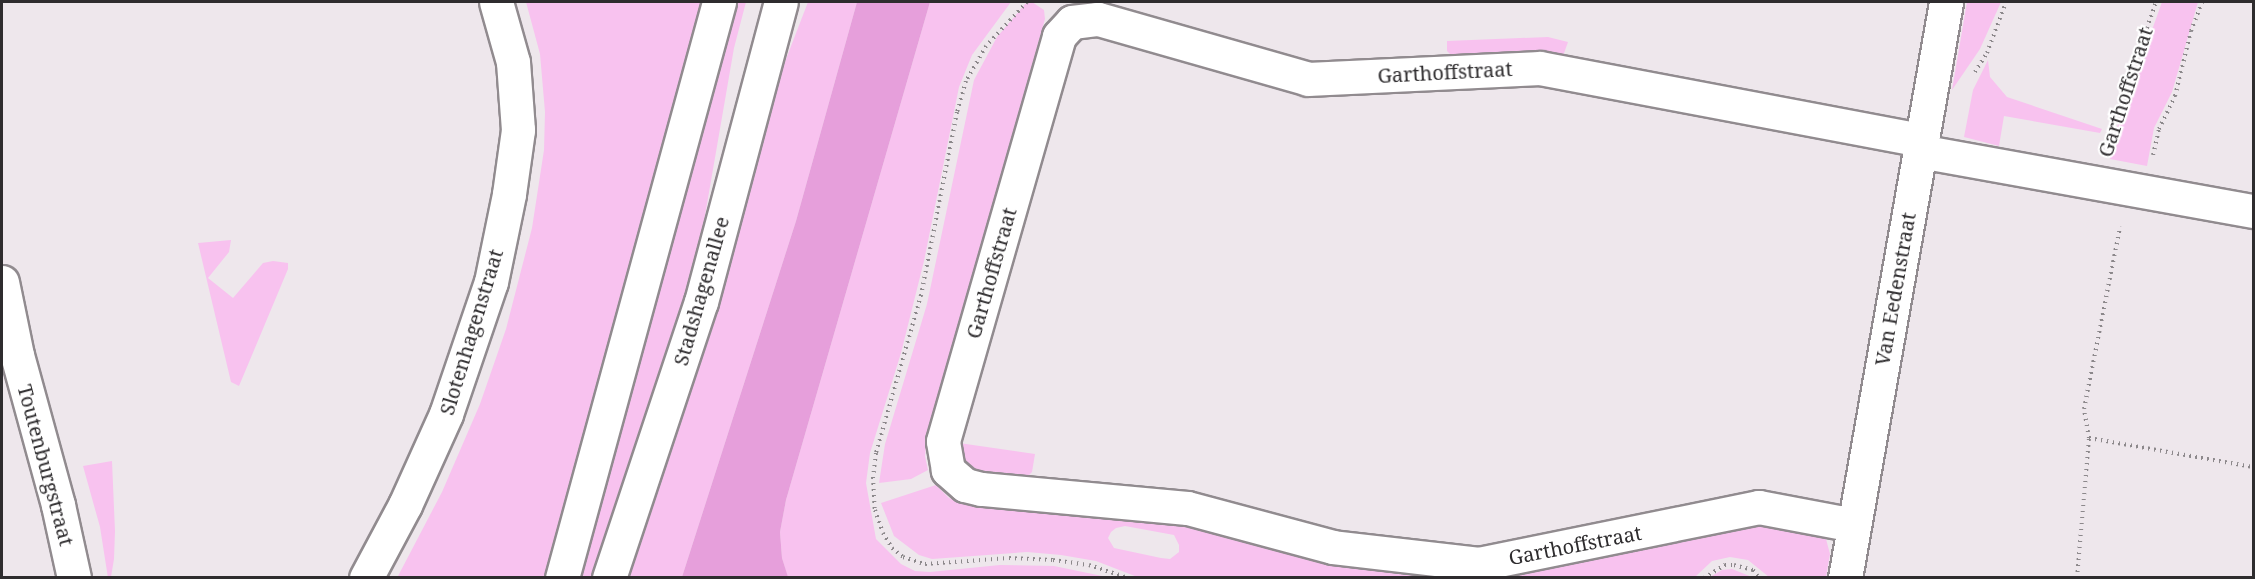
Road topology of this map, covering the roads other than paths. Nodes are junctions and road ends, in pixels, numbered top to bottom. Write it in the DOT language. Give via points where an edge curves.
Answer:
graph roads {
  1 [pos="496,2"];
  2 [pos="719,2"];
  3 [pos="781,2"];
  4 [pos="1946,2"];
  5 [pos="1920,146"];
  6 [pos="2253,210"];
  7 [pos="2,282"];
  8 [pos="1854,525"];
  9 [pos="74,578"];
  10 [pos="366,578"];
  11 [pos="562,578"];
  12 [pos="609,578"];
  13 [pos="1845,578"];
  1 -- 10 [label="street, Slotenhagenstraat" via="513,62 518,129 491,282 446,414 405,505"];
  2 -- 11 [label="street"];
  3 -- 12 [label="street, Stadshagenallee" via="700,302"];
  4 -- 5 [label="street, Van Eedenstraat"];
  5 -- 6 [label="street, Garthoffstraat"];
  5 -- 8 [label="street, Van Eedenstraat"];
  5 -- 8 [label="street, Garthoffstraat" via="1540,68 1308,79 1098,19 1072,21 1059,36 943,441 948,470 965,485 981,489 1187,508 1333,547 1479,564 1759,507"];
  7 -- 9 [label="street, Toutenburgstraat" via="16,355"];
  8 -- 13 [label="street, Van Eedenstraat"];
}
